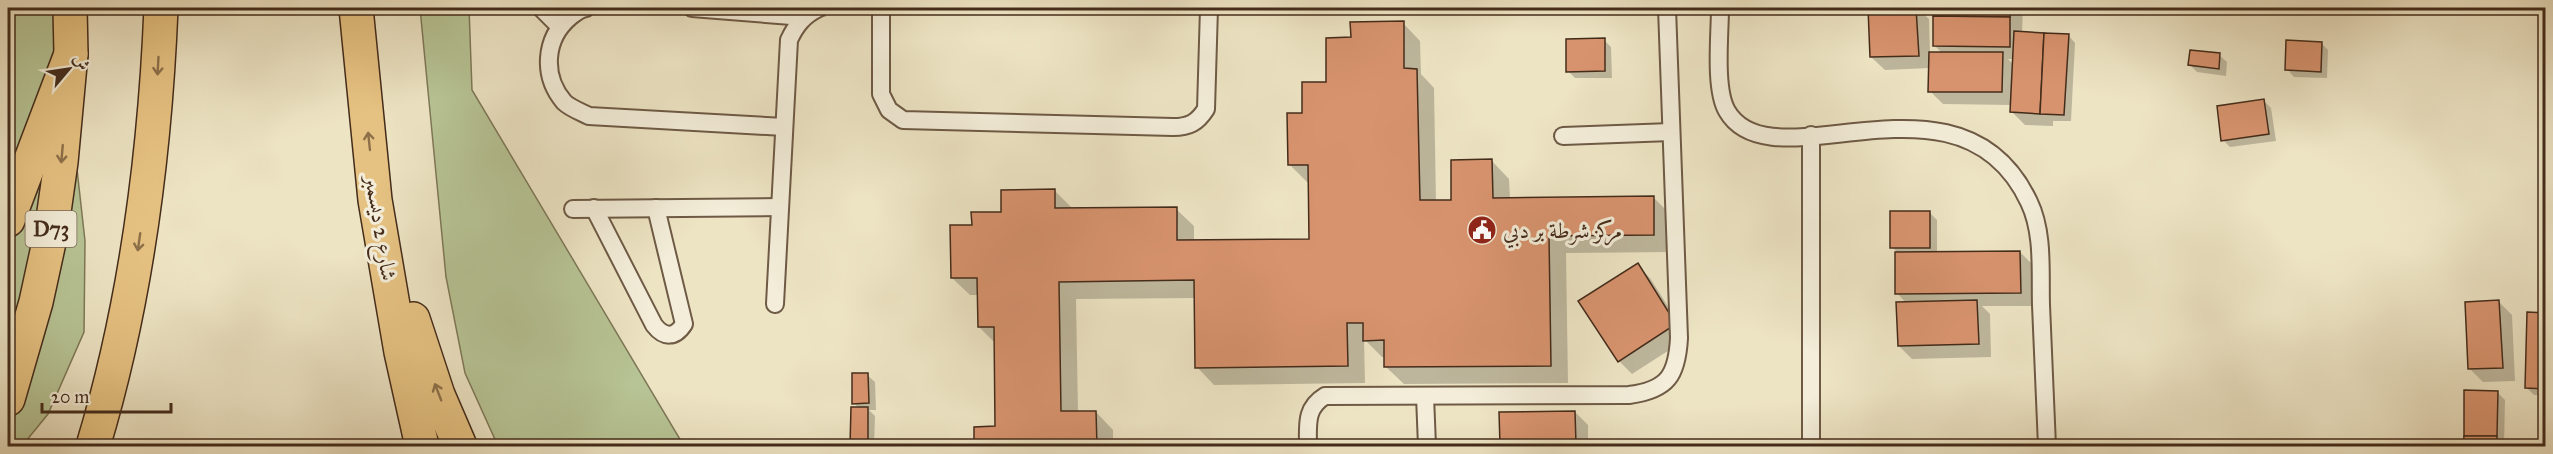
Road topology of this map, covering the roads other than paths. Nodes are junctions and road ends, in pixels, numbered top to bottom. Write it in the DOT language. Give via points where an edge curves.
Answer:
graph roads {
  1 [pos="70,8"];
  2 [pos="161,8"];
  3 [pos="356,8"];
  4 [pos="541,8"];
  5 [pos="586,8"];
  6 [pos="692,8"];
  7 [pos="819,8"];
  8 [pos="881,8"];
  9 [pos="1209,8"];
  10 [pos="1667,8"];
  11 [pos="1720,8"];
  12 [pos="804,17"];
  13 [pos="559,26"];
  14 [pos="71,54"];
  15 [pos="784,127"];
  16 [pos="1671,132"];
  17 [pos="1811,135"];
  18 [pos="1563,136"];
  19 [pos="375,200"];
  20 [pos="780,207"];
  21 [pos="594,208"];
  22 [pos="656,208"];
  23 [pos="573,209"];
  24 [pos="8,220"];
  25 [pos="774,304"];
  26 [pos="1425,396"];
  27 [pos="8,399"];
  28 [pos="93,447"];
  29 [pos="422,447"];
  30 [pos="460,447"];
  31 [pos="1308,447"];
  32 [pos="1427,447"];
  33 [pos="1811,447"];
  34 [pos="2046,447"];
  1 -- 14 [label="main road, D73"];
  2 -- 28 [label="main road, one-way" via="156,96 135,266"];
  19 -- 3 [label="main road, شارع 2 ديسمبر, one-way"];
  4 -- 13 [label="lane"];
  5 -- 13 [label="lane"];
  6 -- 12 [label="lane"];
  7 -- 12 [label="lane"];
  8 -- 9 [label="lane" via="881,94 889,110 903,120 1186,127 1198,121 1206,109"];
  10 -- 16 [label="lane"];
  11 -- 17 [label="lane" via="1719,92 1727,112 1742,128 1762,137"];
  12 -- 15 [label="lane" via="789,40"];
  13 -- 15 [label="lane" via="548,52 550,79 565,103 589,116"];
  14 -- 24 [label="main road"];
  14 -- 27 [label="main road, D73, one-way" via="51,233"];
  15 -- 20 [label="lane"];
  16 -- 18 [label="lane"];
  16 -- 26 [label="lane" via="1679,338 1678,361 1668,380 1650,392 1629,395"];
  17 -- 33 [label="lane"];
  17 -- 34 [label="lane" via="1908,128 1946,131 1980,146 2009,170 2030,203 2039,239"];
  19 -- 29 [label="main road, شارع 2 ديسمبر"];
  30 -- 19 [label="main road, one-way" via="427,362"];
  20 -- 22 [label="lane"];
  20 -- 25 [label="lane"];
  21 -- 22 [label="lane"];
  21 -- 22 [label="lane" via="654,325 660,333 670,336 684,324"];
  21 -- 23 [label="lane"];
  26 -- 31 [label="lane" via="1325,396 1314,403 1308,414"];
  26 -- 32 [label="lane"];
}
